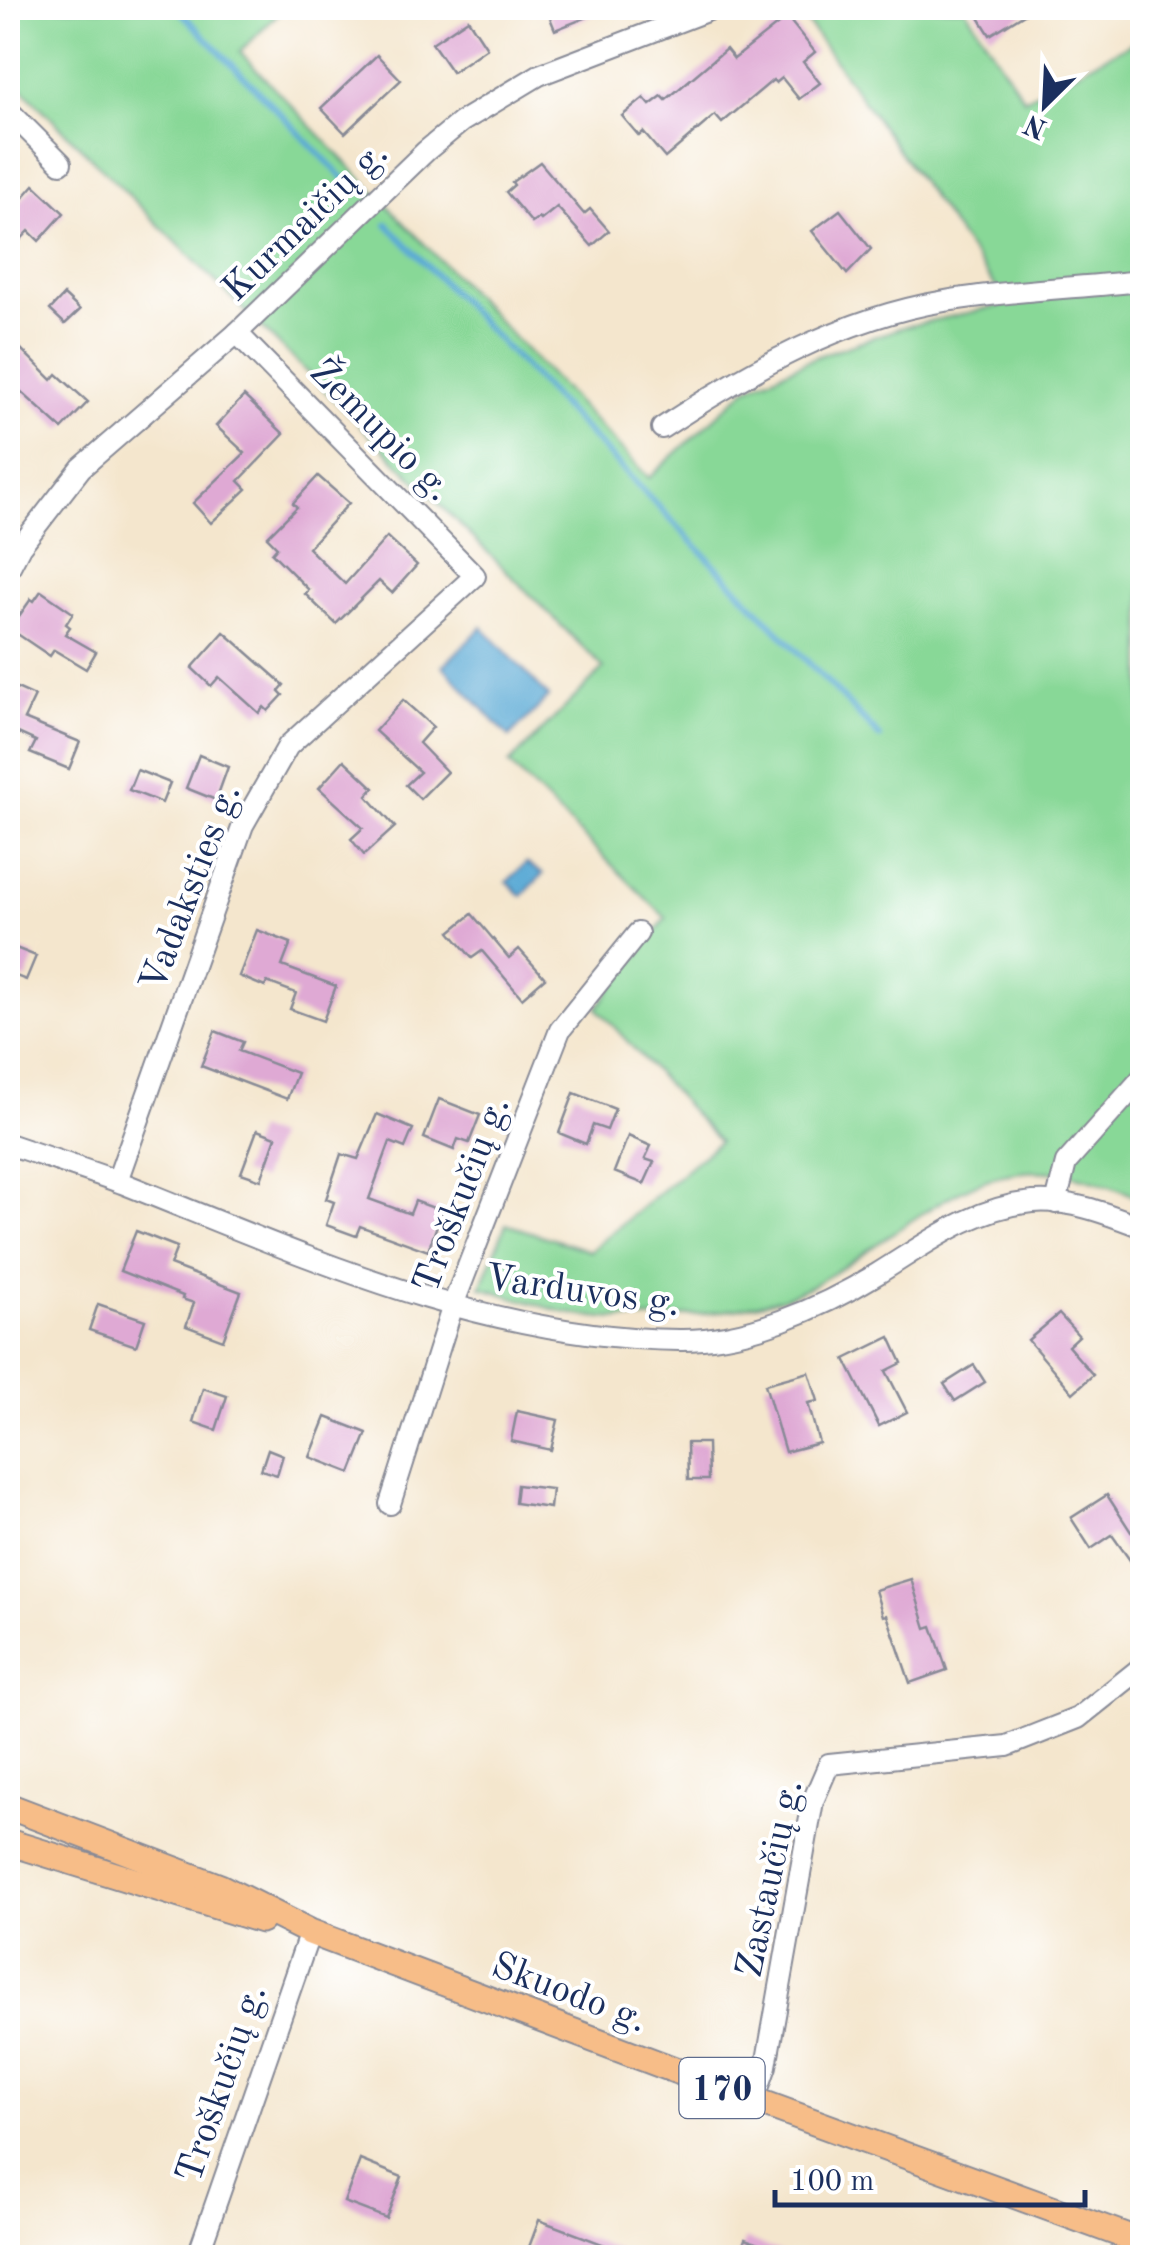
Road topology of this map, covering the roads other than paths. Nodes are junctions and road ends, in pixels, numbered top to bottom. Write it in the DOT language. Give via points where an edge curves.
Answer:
graph roads {
  1 [pos="714,8"];
  2 [pos="8,110"];
  3 [pos="62,163"];
  4 [pos="1142,281"];
  5 [pos="237,333"];
  6 [pos="662,428"];
  7 [pos="8,570"];
  8 [pos="475,576"];
  9 [pos="638,933"];
  10 [pos="1142,1078"];
  11 [pos="8,1144"];
  12 [pos="117,1182"];
  13 [pos="1056,1203"];
  14 [pos="1142,1227"];
  15 [pos="453,1305"];
  16 [pos="390,1504"];
  17 [pos="1142,1667"];
  18 [pos="8,1806"];
  19 [pos="8,1842"];
  20 [pos="310,1932"];
  21 [pos="754,2100"];
  22 [pos="1142,2242"];
  23 [pos="197,2258"];
  1 -- 5 [label="street, Kurmaičių g." via="539,75 462,122"];
  2 -- 3 [label="street"];
  4 -- 6 [label="street" via="913,308 777,358"];
  5 -- 7 [label="street, Kurmaičių g." via="81,468"];
  5 -- 8 [label="street, Žemupio g."];
  8 -- 12 [label="street, Vadaksties g." via="288,746 243,826"];
  9 -- 15 [label="street, Troškučių g." via="560,1030"];
  10 -- 13 [label="street" via="1066,1163"];
  11 -- 12 [label="street, Varduvos g."];
  12 -- 15 [label="street, Varduvos g." via="351,1275"];
  13 -- 14 [label="street, Varduvos g."];
  13 -- 15 [label="street, Varduvos g." via="979,1215 842,1294 723,1337 639,1338"];
  15 -- 16 [label="street, Troškučių g."];
  17 -- 21 [label="street, Zastaučių g." via="1078,1718 1006,1746 829,1764 813,1801 766,2066"];
  18 -- 20 [label="main road, Skuodo g. / 170" via="220,1887"];
  19 -- 20 [label="main road, Skuodo g. / 170"];
  20 -- 21 [label="main road, Skuodo g. / 170"];
  20 -- 23 [label="street, Troškučių g."];
  21 -- 22 [label="main road, Skuodo g. / 170"];
}
